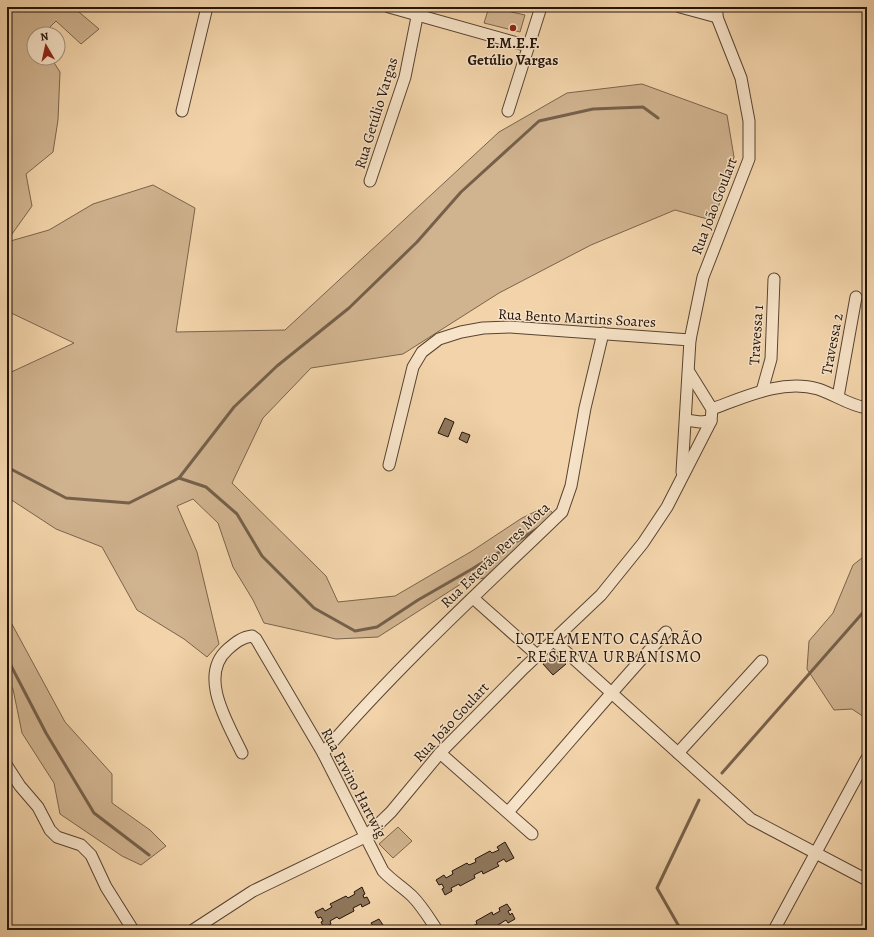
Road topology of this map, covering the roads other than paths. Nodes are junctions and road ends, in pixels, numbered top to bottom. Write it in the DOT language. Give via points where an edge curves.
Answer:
graph roads {
  1 [pos="207,7"];
  2 [pos="389,7"];
  3 [pos="541,7"];
  4 [pos="680,7"];
  5 [pos="716,10"];
  6 [pos="418,11"];
  7 [pos="528,46"];
  8 [pos="182,111"];
  9 [pos="508,111"];
  10 [pos="370,180"];
  11 [pos="774,280"];
  12 [pos="856,297"];
  13 [pos="602,333"];
  14 [pos="690,340"];
  15 [pos="689,372"];
  16 [pos="762,391"];
  17 [pos="838,397"];
  18 [pos="710,406"];
  19 [pos="687,407"];
  20 [pos="867,408"];
  21 [pos="686,420"];
  22 [pos="711,421"];
  23 [pos="389,465"];
  24 [pos="681,477"];
  25 [pos="473,598"];
  26 [pos="666,632"];
  27 [pos="553,640"];
  28 [pos="537,655"];
  29 [pos="762,661"];
  30 [pos="610,692"];
  31 [pos="242,752"];
  32 [pos="323,753"];
  33 [pos="440,753"];
  34 [pos="678,753"];
  35 [pos="867,758"];
  36 [pos="7,766"];
  37 [pos="508,812"];
  38 [pos="532,834"];
  39 [pos="365,837"];
  40 [pos="816,852"];
  41 [pos="867,880"];
  42 [pos="133,930"];
  43 [pos="193,930"];
  44 [pos="437,930"];
  45 [pos="774,930"];
  1 -- 8 [label="street"];
  2 -- 6 [label="street"];
  3 -- 7 [label="street"];
  4 -- 5 [label="street"];
  5 -- 14 [label="street, Rua João Goulart" via="741,78 749,121 749,160 703,278"];
  6 -- 7 [label="street"];
  6 -- 10 [label="street, Rua Getúlio Vargas" via="406,77"];
  7 -- 9 [label="street"];
  11 -- 16 [label="street, Travessa 1" via="772,359"];
  12 -- 17 [label="street, Travessa 2"];
  13 -- 14 [label="street, Rua Bento Martins Soares"];
  13 -- 23 [label="street, Rua Bento Martins Soares" via="510,326 461,332 439,339 422,352 413,367"];
  13 -- 25 [label="street, Rua Estevão Peres Mota" via="571,486 562,512"];
  14 -- 15 [label="street, Rua João Goulart"];
  15 -- 18 [label="street"];
  15 -- 19 [label="street, Rua João Goulart"];
  16 -- 17 [label="street" via="797,386 818,389"];
  16 -- 18 [label="street"];
  17 -- 20 [label="street"];
  18 -- 19 [label="street"];
  18 -- 22 [label="street, Rua João Goulart"];
  19 -- 21 [label="street, Rua João Goulart"];
  21 -- 22 [label="street"];
  21 -- 24 [label="street, Rua João Goulart"];
  22 -- 24 [label="street, Rua João Goulart"];
  24 -- 27 [label="street, Rua João Goulart" via="667,507 643,543 601,595"];
  25 -- 28 [label="street"];
  25 -- 32 [label="street, Rua Estevão Peres Mota" via="422,646"];
  26 -- 30 [label="street"];
  27 -- 28 [label="street, Rua João Goulart"];
  27 -- 30 [label="street"];
  28 -- 33 [label="street, Rua João Goulart"];
  29 -- 34 [label="street"];
  30 -- 34 [label="street"];
  30 -- 37 [label="street" via="573,739"];
  31 -- 32 [label="street, Rua Ervino Hartwig" via="220,705 215,689 215,671 224,652 237,641 252,636"];
  32 -- 39 [label="street, Rua Ervino Hartwig"];
  33 -- 37 [label="street"];
  33 -- 39 [label="street, Rua João Goulart" via="391,812"];
  34 -- 40 [label="street" via="751,819"];
  35 -- 40 [label="street"];
  36 -- 42 [label="street" via="38,807 50,830 57,836 81,844 91,855 106,887"];
  37 -- 38 [label="street"];
  39 -- 43 [label="street, Rua João Goulart" via="253,891"];
  39 -- 44 [label="street, Rua Ervino Hartwig" via="389,878 426,912"];
  40 -- 41 [label="street"];
  40 -- 45 [label="street"];
}
